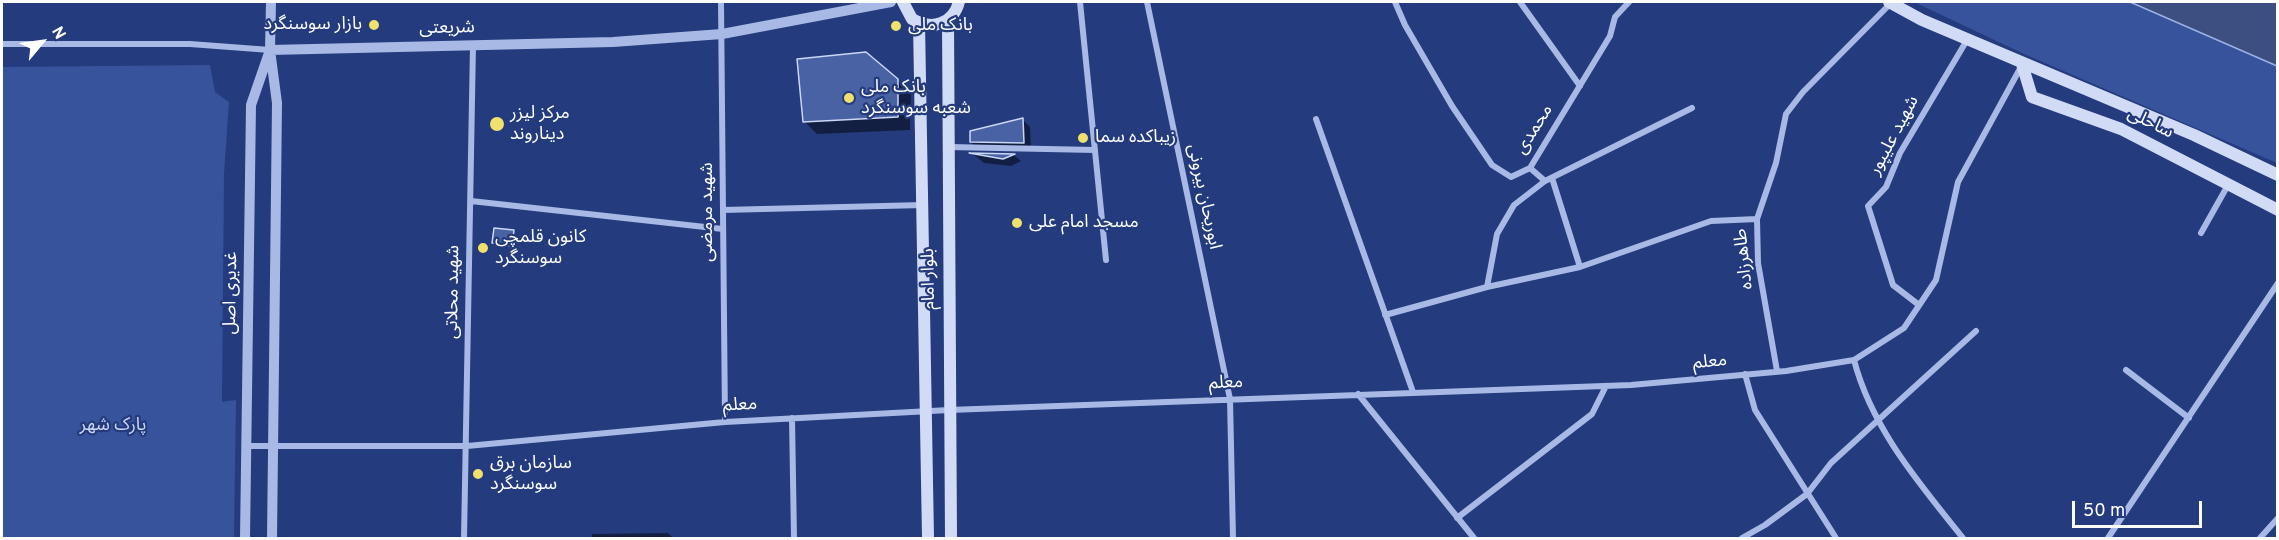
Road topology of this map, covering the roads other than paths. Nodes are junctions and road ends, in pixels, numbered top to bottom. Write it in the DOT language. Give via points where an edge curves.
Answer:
graph roads {
  1 [pos="271,2"];
  2 [pos="721,2"];
  3 [pos="891,2"];
  4 [pos="903,2"];
  5 [pos="959,2"];
  6 [pos="1080,2"];
  7 [pos="1147,2"];
  8 [pos="1395,2"];
  9 [pos="1520,2"];
  10 [pos="1629,2"];
  11 [pos="1890,2"];
  12 [pos="948,20"];
  13 [pos="919,23"];
  14 [pos="722,34"];
  15 [pos="1967,40"];
  16 [pos="2,44"];
  17 [pos="473,45"];
  18 [pos="270,50"];
  19 [pos="2022,64"];
  20 [pos="1580,86"];
  21 [pos="1692,108"];
  22 [pos="1316,119"];
  23 [pos="947,147"];
  24 [pos="1095,150"];
  25 [pos="1530,168"];
  26 [pos="2277,175"];
  27 [pos="1548,179"];
  28 [pos="2228,185"];
  29 [pos="471,201"];
  30 [pos="923,205"];
  31 [pos="723,210"];
  32 [pos="2277,210"];
  33 [pos="1757,219"];
  34 [pos="723,229"];
  35 [pos="2201,233"];
  36 [pos="1106,260"];
  37 [pos="1580,267"];
  38 [pos="2277,283"];
  39 [pos="1487,288"];
  40 [pos="1919,305"];
  41 [pos="1385,315"];
  42 [pos="1976,332"];
  43 [pos="1854,360"];
  44 [pos="2126,370"];
  45 [pos="1777,371"];
  46 [pos="1745,375"];
  47 [pos="1606,386"];
  48 [pos="1413,392"];
  49 [pos="1358,394"];
  50 [pos="1230,399"];
  51 [pos="949,410"];
  52 [pos="927,411"];
  53 [pos="792,418"];
  54 [pos="1878,418"];
  55 [pos="2189,418"];
  56 [pos="724,422"];
  57 [pos="273,445"];
  58 [pos="246,446"];
  59 [pos="467,446"];
  60 [pos="1806,494"];
  61 [pos="1457,518"];
  62 [pos="2277,518"];
  63 [pos="1751,536"];
  64 [pos="245,538"];
  65 [pos="272,538"];
  66 [pos="464,538"];
  67 [pos="794,538"];
  68 [pos="928,538"];
  69 [pos="951,538"];
  70 [pos="1233,538"];
  71 [pos="1474,538"];
  72 [pos="1742,538"];
  73 [pos="1836,538"];
  74 [pos="1963,538"];
  75 [pos="2108,538"];
  76 [pos="2260,538"];
  1 -- 18 [label="street, غدیری اصل"];
  2 -- 14 [label="street, شهید مرمضی"];
  3 -- 14 [label="street, شریعتی"];
  4 -- 13 [label="main road" via="907,13"];
  5 -- 12 [label="main road"];
  6 -- 24 [label="street"];
  7 -- 50 [label="street, ابوریحان بیرونی"];
  8 -- 25 [label="street, محمدی" via="1452,106 1492,165 1511,177"];
  9 -- 20 [label="street"];
  10 -- 20 [label="street, محمدی" via="1615,17 1610,36"];
  11 -- 15 [label="main road, ساحلی"];
  11 -- 33 [label="street" via="1786,114 1776,163"];
  12 -- 13 [label="main road" via="934,25"];
  12 -- 23 [label="main road, بلوار امام"];
  13 -- 30 [label="main road, بلوار امام"];
  14 -- 17 [label="street, شریعتی" via="613,42"];
  14 -- 31 [label="street, شهید مرمضی"];
  15 -- 19 [label="main road, ساحلی"];
  15 -- 40 [label="street, شهید علیپور" via="1900,153 1886,188 1868,206 1893,285"];
  16 -- 18 [label="street, شریعتی" via="190,44"];
  17 -- 18 [label="street, شریعتی"];
  17 -- 29 [label="street, شهید محلاتی"];
  18 -- 57 [label="street, غدیری اصل" via="277,103"];
  18 -- 58 [label="street, غدیری اصل" via="251,105"];
  19 -- 26 [label="main road, ساحلی" via="2194,135"];
  19 -- 28 [label="main road, ساحلی" via="2032,97 2121,129"];
  19 -- 40 [label="street, معلم" via="1958,182 1936,280"];
  20 -- 25 [label="street, محمدی"];
  21 -- 27 [label="street"];
  22 -- 41 [label="street"];
  23 -- 24 [label="street"];
  23 -- 51 [label="main road, بلوار امام"];
  24 -- 36 [label="street"];
  25 -- 27 [label="street"];
  27 -- 37 [label="street"];
  27 -- 39 [label="street" via="1514,205 1497,234"];
  28 -- 32 [label="main road, ساحلی"];
  28 -- 35 [label="street"];
  29 -- 34 [label="street"];
  29 -- 59 [label="street, شهید محلاتی"];
  30 -- 31 [label="street"];
  30 -- 52 [label="main road, بلوار امام"];
  31 -- 34 [label="street, شهید مرمضی"];
  33 -- 37 [label="street, طاهرزاده" via="1711,220"];
  33 -- 45 [label="street, طاهرزاده" via="1758,262"];
  34 -- 56 [label="street, شهید مرمضی"];
  37 -- 39 [label="street, طاهرزاده"];
  38 -- 55 [label="street"];
  39 -- 41 [label="street, طاهرزاده"];
  40 -- 43 [label="street, معلم" via="1904,328"];
  41 -- 48 [label="street"];
  42 -- 54 [label="street"];
  43 -- 45 [label="street, معلم"];
  43 -- 54 [label="street" via="1861,389"];
  44 -- 55 [label="street"];
  45 -- 46 [label="street, معلم"];
  46 -- 47 [label="street, معلم"];
  46 -- 60 [label="street" via="1755,410"];
  47 -- 48 [label="street, معلم"];
  47 -- 61 [label="street" via="1592,414"];
  48 -- 49 [label="street, معلم"];
  49 -- 50 [label="street, معلم"];
  49 -- 61 [label="street"];
  50 -- 51 [label="street, معلم"];
  50 -- 70 [label="street, ابوریحان بیرونی"];
  51 -- 52 [label="street, معلم"];
  51 -- 69 [label="main road, بلوار امام"];
  52 -- 53 [label="street, معلم"];
  52 -- 68 [label="main road, بلوار امام"];
  53 -- 56 [label="street, معلم"];
  53 -- 67 [label="street"];
  54 -- 60 [label="street" via="1831,463"];
  54 -- 74 [label="street" via="1900,457"];
  55 -- 75 [label="street"];
  56 -- 59 [label="street, معلم"];
  57 -- 58 [label="street, معلم"];
  57 -- 59 [label="street, معلم"];
  57 -- 65 [label="street, غدیری اصل"];
  58 -- 64 [label="street, غدیری اصل"];
  59 -- 66 [label="street, شهید محلاتی"];
  60 -- 63 [label="street"];
  60 -- 73 [label="street"];
  61 -- 71 [label="street"];
  62 -- 76 [label="street"];
  63 -- 72 [label="street"];
}
